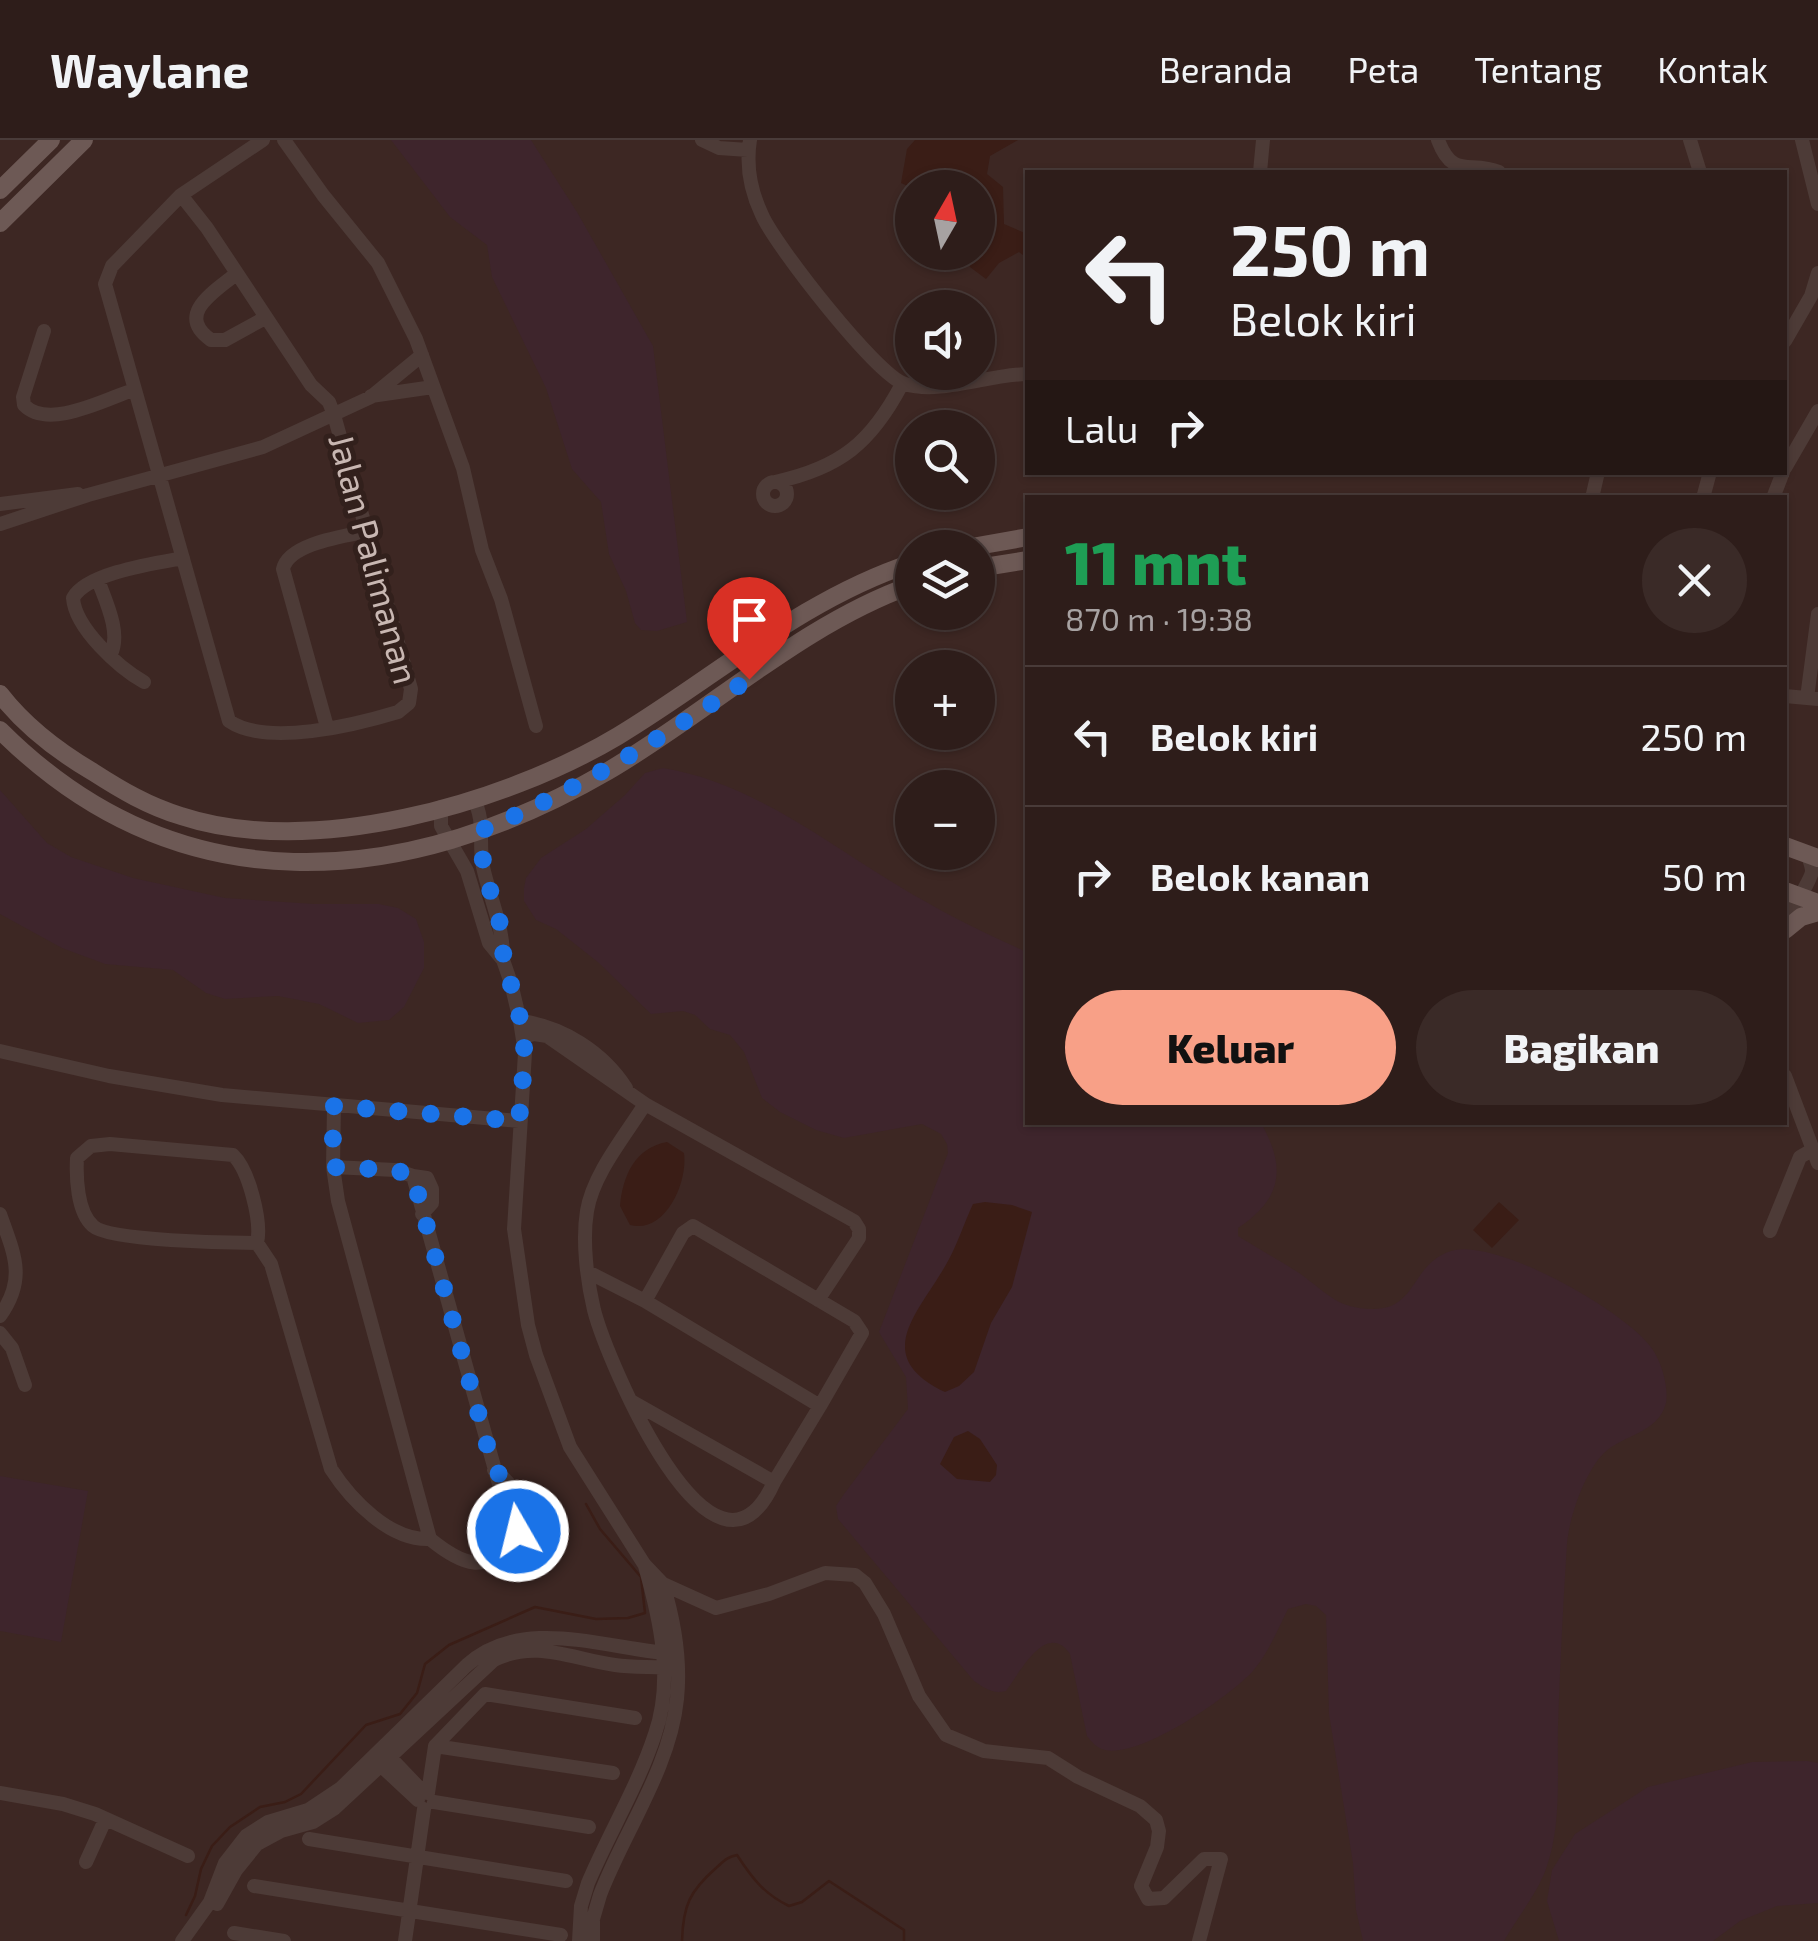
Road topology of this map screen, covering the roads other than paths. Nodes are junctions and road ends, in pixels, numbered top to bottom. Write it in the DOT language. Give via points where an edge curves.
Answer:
graph roads {
  1 [pos="51,140"];
  2 [pos="84,140"];
  3 [pos="263,140"];
  4 [pos="284,140"];
  5 [pos="702,140"];
  6 [pos="1263,140"];
  7 [pos="1438,140"];
  8 [pos="1690,140"];
  9 [pos="1802,140"];
  10 [pos="749,145"];
  11 [pos="1260,170"];
  12 [pos="1460,170"];
  13 [pos="1467,170"];
  14 [pos="1493,170"];
  15 [pos="1699,170"];
  16 [pos="0,190"];
  17 [pos="182,195"];
  18 [pos="1818,204"];
  19 [pos="0,223"];
  20 [pos="1818,273"];
  21 [pos="236,274"];
  22 [pos="266,318"];
  23 [pos="44,332"];
  24 [pos="1787,338"];
  25 [pos="422,355"];
  26 [pos="1025,374"];
  27 [pos="995,376"];
  28 [pos="895,377"];
  29 [pos="433,386"];
  30 [pos="133,390"];
  31 [pos="899,390"];
  32 [pos="370,396"];
  33 [pos="1818,411"];
  34 [pos="334,415"];
  35 [pos="1787,465"];
  36 [pos="160,477"];
  37 [pos="775,482"];
  38 [pos="88,495"];
  39 [pos="0,504"];
  40 [pos="0,524"];
  41 [pos="369,531"];
  42 [pos="1025,538"];
  43 [pos="995,543"];
  44 [pos="184,558"];
  45 [pos="1025,560"];
  46 [pos="995,565"];
  47 [pos="895,570"];
  48 [pos="98,580"];
  49 [pos="895,592"];
  50 [pos="1818,614"];
  51 [pos="110,654"];
  52 [pos="144,682"];
  53 [pos="0,694"];
  54 [pos="1787,696"];
  55 [pos="1812,698"];
  56 [pos="536,726"];
  57 [pos="327,727"];
  58 [pos="0,730"];
  59 [pos="474,798"];
  60 [pos="441,808"];
  61 [pos="482,830"];
  62 [pos="452,841"];
  63 [pos="1798,852"];
  64 [pos="1791,893"];
  65 [pos="1818,903"];
  66 [pos="1818,912"];
  67 [pos="1787,926"];
  68 [pos="503,960"];
  69 [pos="522,1029"];
  70 [pos="0,1051"];
  71 [pos="1787,1081"];
  72 [pos="645,1104"];
  73 [pos="334,1106"];
  74 [pos="519,1121"];
  75 [pos="1815,1157"];
  76 [pos="332,1167"];
  77 [pos="0,1214"];
  78 [pos="1770,1231"];
  79 [pos="257,1243"];
  80 [pos="588,1272"];
  81 [pos="818,1300"];
  82 [pos="645,1301"];
  83 [pos="0,1316"];
  84 [pos="0,1333"];
  85 [pos="25,1385"];
  86 [pos="632,1401"];
  87 [pos="820,1406"];
  88 [pos="774,1482"];
  89 [pos="430,1539"];
  90 [pos="644,1564"];
  91 [pos="664,1584"];
  92 [pos="670,1661"];
  93 [pos="635,1718"];
  94 [pos="435,1746"];
  95 [pos="381,1757"];
  96 [pos="613,1773"];
  97 [pos="0,1792"];
  98 [pos="425,1799"];
  99 [pos="106,1820"];
  100 [pos="589,1827"];
  101 [pos="309,1839"];
  102 [pos="188,1856"];
  103 [pos="417,1857"];
  104 [pos="86,1862"];
  105 [pos="566,1881"];
  106 [pos="254,1886"];
  107 [pos="410,1910"];
  108 [pos="234,1933"];
  109 [pos="561,1935"];
  110 [pos="185,1941"];
  111 [pos="284,1941"];
  112 [pos="405,1941"];
  113 [pos="579,1941"];
  114 [pos="593,1941"];
  115 [pos="1199,1941"];
  1 -- 16 [label="main road"];
  2 -- 19 [label="main road"];
  3 -- 17 [label="street"];
  4 -- 25 [label="street" via="378,263"];
  5 -- 10 [label="street" via="719,148"];
  6 -- 11 [label="street"];
  7 -- 12 [label="street"];
  8 -- 15 [label="street"];
  9 -- 18 [label="street"];
  10 -- 28 [label="street" via="753,192 764,220 857,342"];
  13 -- 14 [label="street"];
  17 -- 21 [label="street, Jalan Palimanan"];
  17 -- 30 [label="street" via="104,278"];
  20 -- 24 [label="street"];
  21 -- 22 [label="street, Jalan Palimanan"];
  21 -- 22 [label="street" via="199,306 200,330 211,340 225,340"];
  22 -- 34 [label="street, Jalan Palimanan"];
  23 -- 30 [label="street" via="23,396 32,414 61,414"];
  25 -- 29 [label="street"];
  25 -- 32 [label="street"];
  26 -- 27 [label="street"];
  29 -- 32 [label="street"];
  29 -- 56 [label="street"];
  30 -- 36 [label="street"];
  31 -- 37 [label="street" via="851,452"];
  32 -- 34 [label="street"];
  33 -- 35 [label="street"];
  34 -- 36 [label="street" via="263,447"];
  34 -- 41 [label="street, Jalan Palimanan"];
  36 -- 38 [label="street"];
  36 -- 44 [label="street"];
  38 -- 39 [label="street"];
  38 -- 40 [label="street"];
  41 -- 57 [label="street" via="319,542 285,561"];
  41 -- 57 [label="street, Jalan Palimanan" via="411,689 409,703 392,714"];
  42 -- 43 [label="main road"];
  44 -- 48 [label="street"];
  44 -- 57 [label="street" via="229,721 270,735"];
  45 -- 46 [label="main road"];
  47 -- 59 [label="main road" via="802,614 617,736"];
  48 -- 51 [label="street" via="115,643"];
  48 -- 51 [label="street" via="78,589 74,606"];
  49 -- 61 [label="main road" via="850,612 606,772"];
  50 -- 55 [label="street"];
  51 -- 52 [label="street"];
  53 -- 60 [label="main road" via="79,764 182,817 273,833 367,825"];
  54 -- 55 [label="street"];
  58 -- 62 [label="main road" via="98,806 167,840 219,854 338,862"];
  59 -- 60 [label="main road"];
  59 -- 61 [label="street"];
  60 -- 62 [label="street" via="441,826"];
  61 -- 62 [label="main road"];
  61 -- 68 [label="street"];
  62 -- 68 [label="street" via="490,943"];
  63 -- 64 [label="street" via="1812,873 1810,882"];
  64 -- 65 [label="main road"];
  66 -- 67 [label="main road"];
  68 -- 69 [label="street"];
  69 -- 72 [label="street" via="549,1025 569,1034 578,1051 616,1072"];
  69 -- 74 [label="street"];
  70 -- 73 [label="street" via="170,1088"];
  71 -- 75 [label="street"];
  72 -- 80 [label="street" via="589,1201"];
  72 -- 81 [label="street" via="857,1225 858,1238"];
  73 -- 74 [label="street"];
  73 -- 76 [label="street"];
  74 -- 90 [label="street" via="514,1229 536,1355 570,1447"];
  75 -- 78 [label="street" via="1800,1157"];
  76 -- 89 [label="street"];
  76 -- 89 [label="street" via="413,1176 514,1538 484,1563 457,1559"];
  77 -- 83 [label="street" via="16,1262 10,1302"];
  79 -- 79 [label="street" via="100,1230 84,1211 78,1158 91,1146 110,1144 233,1155 254,1204"];
  79 -- 89 [label="street" via="271,1264 330,1469 387,1525"];
  80 -- 82 [label="street"];
  80 -- 86 [label="street" via="599,1325"];
  81 -- 82 [label="street" via="693,1226"];
  81 -- 87 [label="street" via="862,1333"];
  82 -- 87 [label="street"];
  84 -- 85 [label="street"];
  86 -- 88 [label="street"];
  86 -- 88 [label="street" via="668,1467 715,1516 732,1521 754,1514"];
  87 -- 88 [label="street"];
  90 -- 91 [label="street"];
  90 -- 92 [label="street"];
  91 -- 92 [label="street"];
  91 -- 115 [label="street" via="716,1608 824,1573 865,1583 919,1696 946,1734 984,1751 1048,1758 1156,1820 1157,1846 1142,1886 1148,1899 1164,1898 1204,1859 1221,1859"];
  92 -- 95 [label="street" via="641,1659 618,1644 589,1650 528,1637 490,1648"];
  92 -- 113 [label="street" via="656,1733 588,1883"];
  92 -- 114 [label="street" via="671,1728 600,1895"];
  93 -- 94 [label="street" via="485,1694"];
  94 -- 96 [label="street"];
  94 -- 98 [label="street"];
  95 -- 98 [label="street"];
  95 -- 110 [label="street" via="335,1808 256,1844 214,1912"];
  97 -- 99 [label="street"];
  98 -- 100 [label="street"];
  98 -- 103 [label="street"];
  99 -- 102 [label="street"];
  99 -- 104 [label="street"];
  101 -- 103 [label="street"];
  103 -- 105 [label="street"];
  103 -- 107 [label="street"];
  106 -- 107 [label="street"];
  107 -- 109 [label="street"];
  107 -- 112 [label="street"];
  108 -- 111 [label="street"];
}
